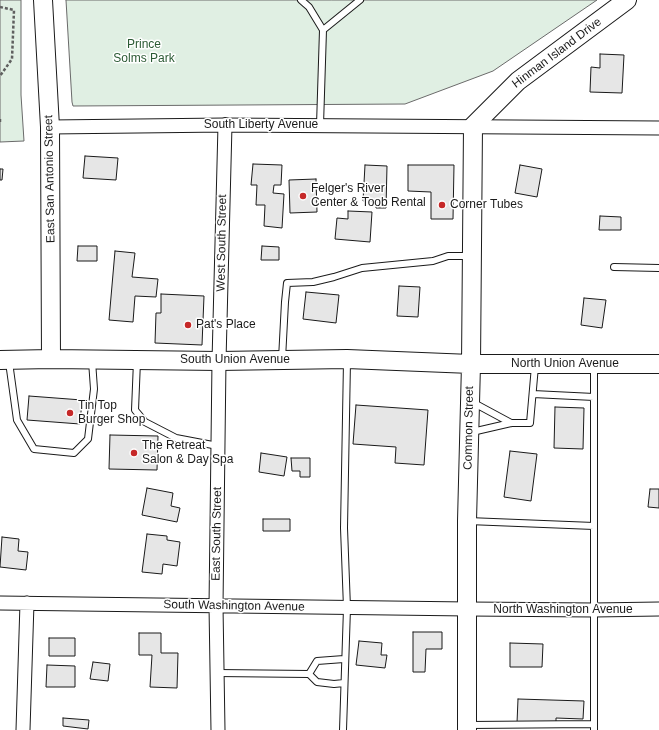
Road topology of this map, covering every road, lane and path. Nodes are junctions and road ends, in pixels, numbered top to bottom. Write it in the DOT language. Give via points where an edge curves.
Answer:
graph roads {
  1 [pos="43,0"];
  2 [pos="301,0"];
  3 [pos="360,0"];
  4 [pos="627,0"];
  5 [pos="0,7"];
  6 [pos="323,30"];
  7 [pos="0,76"];
  8 [pos="0,119"];
  9 [pos="0,123"];
  10 [pos="225,125"];
  11 [pos="320,126"];
  12 [pos="473,126"];
  13 [pos="50,127"];
  14 [pos="659,128"];
  15 [pos="472,256"];
  16 [pos="614,267"];
  17 [pos="659,268"];
  18 [pos="51,359"];
  19 [pos="92,359"];
  20 [pos="347,359"];
  21 [pos="4,360"];
  22 [pos="137,360"];
  23 [pos="282,360"];
  24 [pos="219,361"];
  25 [pos="471,364"];
  26 [pos="535,364"];
  27 [pos="659,364"];
  28 [pos="594,365"];
  29 [pos="533,394"];
  30 [pos="594,397"];
  31 [pos="470,401"];
  32 [pos="511,423"];
  33 [pos="469,433"];
  34 [pos="218,446"];
  35 [pos="467,521"];
  36 [pos="594,526"];
  37 [pos="0,603"];
  38 [pos="27,603"];
  39 [pos="216,606"];
  40 [pos="347,608"];
  41 [pos="659,609"];
  42 [pos="468,610"];
  43 [pos="594,610"];
  44 [pos="344,659"];
  45 [pos="217,673"];
  46 [pos="309,674"];
  47 [pos="344,683"];
  48 [pos="467,727"];
  49 [pos="594,727"];
  50 [pos="23,730"];
  51 [pos="218,730"];
  52 [pos="343,730"];
  1 -- 13 [label="main road, East San Antonio Street"];
  2 -- 6 [label="lane" via="309,7"];
  3 -- 6 [label="lane"];
  4 -- 12 [label="main road, Hinman Island Drive" via="518,81"];
  5 -- 7 [label="path" via="14,10 12,59"];
  6 -- 11 [label="lane"];
  8 -- 9 [label="path"];
  10 -- 11 [label="street, South Liberty Avenue"];
  10 -- 13 [label="street, South Liberty Avenue"];
  10 -- 24 [label="street, West South Street"];
  11 -- 12 [label="street, South Liberty Avenue"];
  12 -- 14 [label="street, South Liberty Avenue"];
  12 -- 15 [label="main road, Common Street"];
  13 -- 18 [label="main road, East San Antonio Street"];
  15 -- 23 [label="lane" via="448,256 362,268 313,282 287,283"];
  15 -- 25 [label="main road, Common Street"];
  16 -- 17 [label="lane"];
  18 -- 19 [label="main road, South Union Avenue"];
  18 -- 21 [label="main road, South Union Avenue"];
  19 -- 21 [label="lane" via="94,388 88,439 74,453 34,449 17,420"];
  19 -- 22 [label="main road, South Union Avenue"];
  20 -- 23 [label="main road, South Union Avenue"];
  20 -- 25 [label="main road, South Union Avenue"];
  20 -- 40 [label="lane" via="344,528"];
  22 -- 24 [label="main road, South Union Avenue"];
  22 -- 34 [label="lane" via="135,410 144,422 176,438"];
  23 -- 24 [label="main road, South Union Avenue"];
  24 -- 34 [label="street, East South Street"];
  25 -- 26 [label="main road, North Union Avenue"];
  25 -- 31 [label="main road, Common Street"];
  26 -- 28 [label="main road, North Union Avenue"];
  26 -- 29 [label="lane"];
  27 -- 28 [label="main road, North Union Avenue"];
  28 -- 30 [label="lane"];
  29 -- 30 [label="lane"];
  29 -- 32 [label="lane" via="530,424"];
  30 -- 36 [label="lane"];
  31 -- 32 [label="lane"];
  31 -- 33 [label="main road, Common Street"];
  32 -- 33 [label="lane"];
  33 -- 35 [label="main road, Common Street"];
  34 -- 39 [label="street, East South Street"];
  35 -- 36 [label="lane"];
  35 -- 42 [label="main road, Common Street"];
  36 -- 43 [label="lane"];
  37 -- 38 [label="street, South Washington Avenue"];
  38 -- 39 [label="street, South Washington Avenue"];
  38 -- 50 [label="street"];
  39 -- 40 [label="street, South Washington Avenue"];
  39 -- 45 [label="street, East South Street"];
  40 -- 42 [label="street, South Washington Avenue"];
  40 -- 44 [label="lane"];
  41 -- 43 [label="street, North Washington Avenue"];
  42 -- 43 [label="street, North Washington Avenue"];
  42 -- 48 [label="main road, Common Street"];
  43 -- 49 [label="lane"];
  44 -- 46 [label="lane" via="317,661"];
  44 -- 47 [label="lane"];
  45 -- 46 [label="lane"];
  45 -- 51 [label="street, East South Street"];
  46 -- 47 [label="lane" via="317,682"];
  47 -- 52 [label="lane"];
  48 -- 49 [label="lane"];
}
